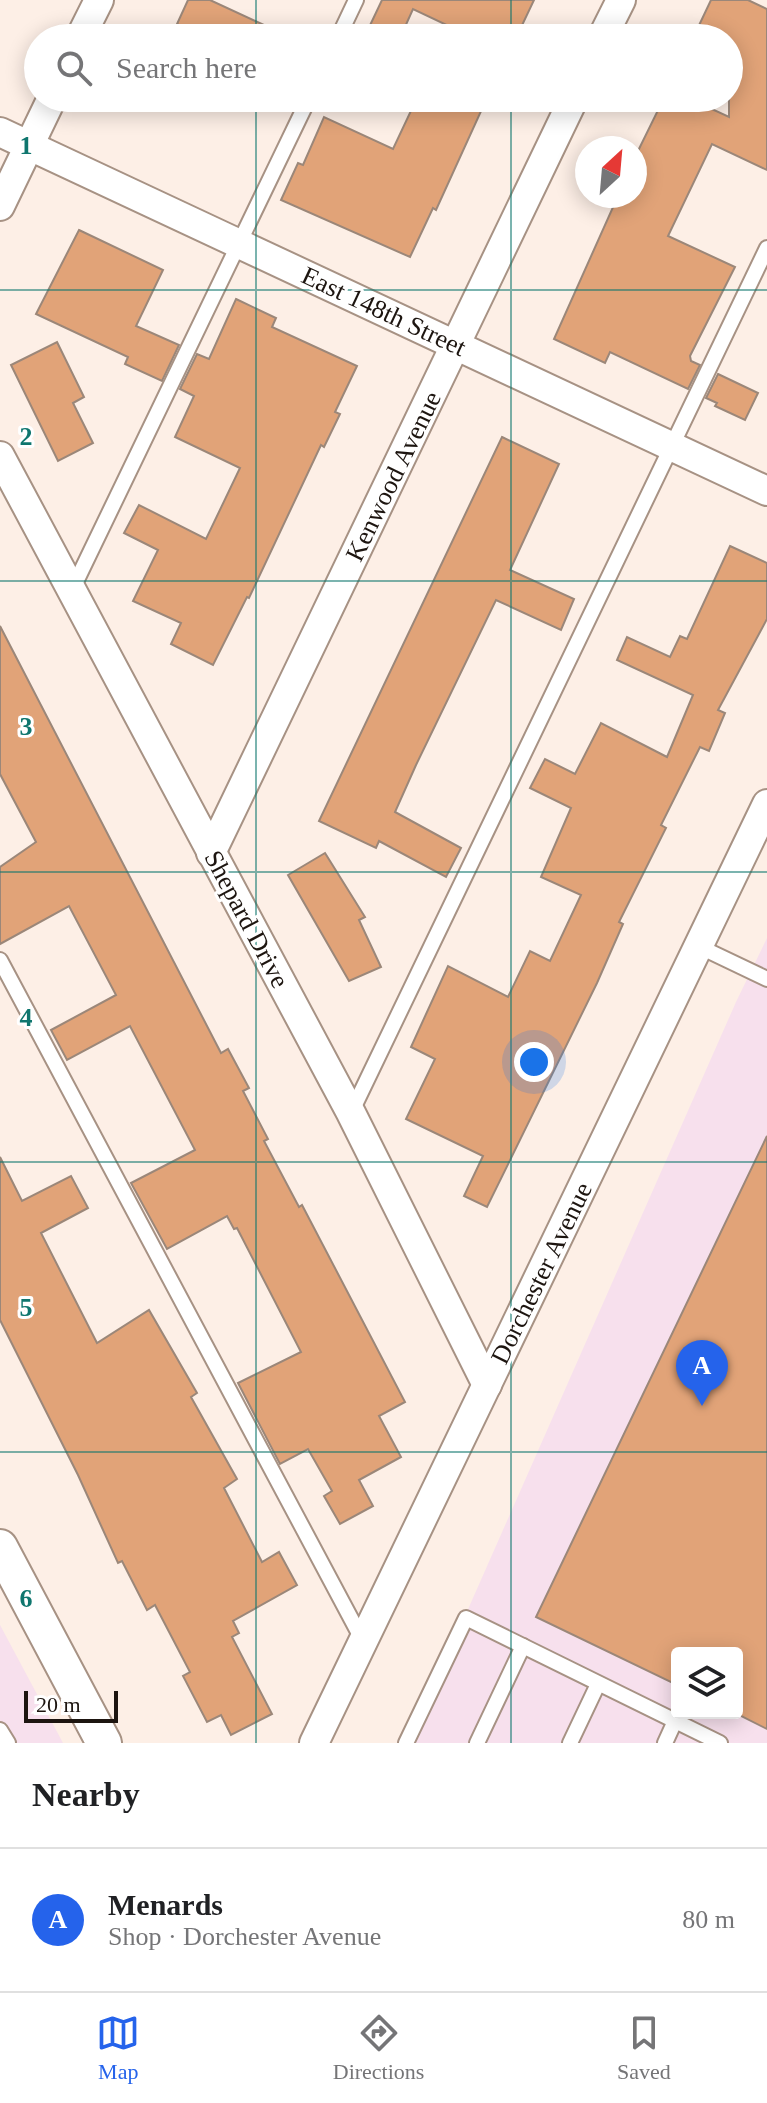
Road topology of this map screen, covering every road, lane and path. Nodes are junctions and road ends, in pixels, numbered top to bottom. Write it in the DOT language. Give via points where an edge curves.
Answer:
graph roads {
  1 [pos="99,0"];
  2 [pos="356,0"];
  3 [pos="621,0"];
  4 [pos="87,24"];
  5 [pos="345,24"];
  6 [pos="609,24"];
  7 [pos="45,112"];
  8 [pos="302,112"];
  9 [pos="567,112"];
  10 [pos="0,132"];
  11 [pos="29,145"];
  12 [pos="0,206"];
  13 [pos="239,244"];
  14 [pos="767,248"];
  15 [pos="456,345"];
  16 [pos="672,447"];
  17 [pos="0,456"];
  18 [pos="767,491"];
  19 [pos="73,588"];
  20 [pos="767,804"];
  21 [pos="211,853"];
  22 [pos="698,946"];
  23 [pos="0,960"];
  24 [pos="767,979"];
  25 [pos="351,1113"];
  26 [pos="487,1385"];
  27 [pos="3,1559"];
  28 [pos="363,1641"];
  29 [pos="523,1646"];
  30 [pos="598,1684"];
  31 [pos="675,1721"];
  32 [pos="0,1730"];
  33 [pos="8,1743"];
  34 [pos="104,1743"];
  35 [pos="314,1743"];
  36 [pos="406,1743"];
  37 [pos="477,1743"];
  38 [pos="570,1743"];
  39 [pos="665,1743"];
  40 [pos="720,1743"];
  1 -- 4 [label="street"];
  2 -- 5 [label="lane"];
  3 -- 6 [label="street"];
  7 -- 11 [label="street"];
  8 -- 13 [label="lane"];
  9 -- 15 [label="street, Kenwood Avenue"];
  10 -- 11 [label="street, East 148th Street"];
  11 -- 12 [label="street"];
  11 -- 13 [label="street, East 148th Street"];
  13 -- 15 [label="street, East 148th Street"];
  13 -- 19 [label="lane"];
  14 -- 16 [label="lane"];
  15 -- 16 [label="street, East 148th Street"];
  15 -- 21 [label="street, Kenwood Avenue"];
  16 -- 18 [label="street, East 148th Street"];
  16 -- 25 [label="lane"];
  17 -- 19 [label="street, Shepard Drive"];
  19 -- 21 [label="street, Shepard Drive"];
  20 -- 22 [label="street, Dorchester Avenue"];
  21 -- 25 [label="street, Shepard Drive"];
  22 -- 24 [label="lane"];
  22 -- 26 [label="street, Dorchester Avenue"];
  23 -- 28 [label="lane"];
  25 -- 26 [label="street, Shepard Drive"];
  26 -- 28 [label="street, Dorchester Avenue"];
  27 -- 34 [label="street"];
  28 -- 35 [label="street, Dorchester Avenue"];
  29 -- 30 [label="lane"];
  29 -- 36 [label="lane" via="466,1618"];
  29 -- 37 [label="lane"];
  30 -- 31 [label="lane"];
  30 -- 38 [label="lane"];
  31 -- 39 [label="lane"];
  31 -- 40 [label="lane"];
  32 -- 33 [label="lane"];
}
